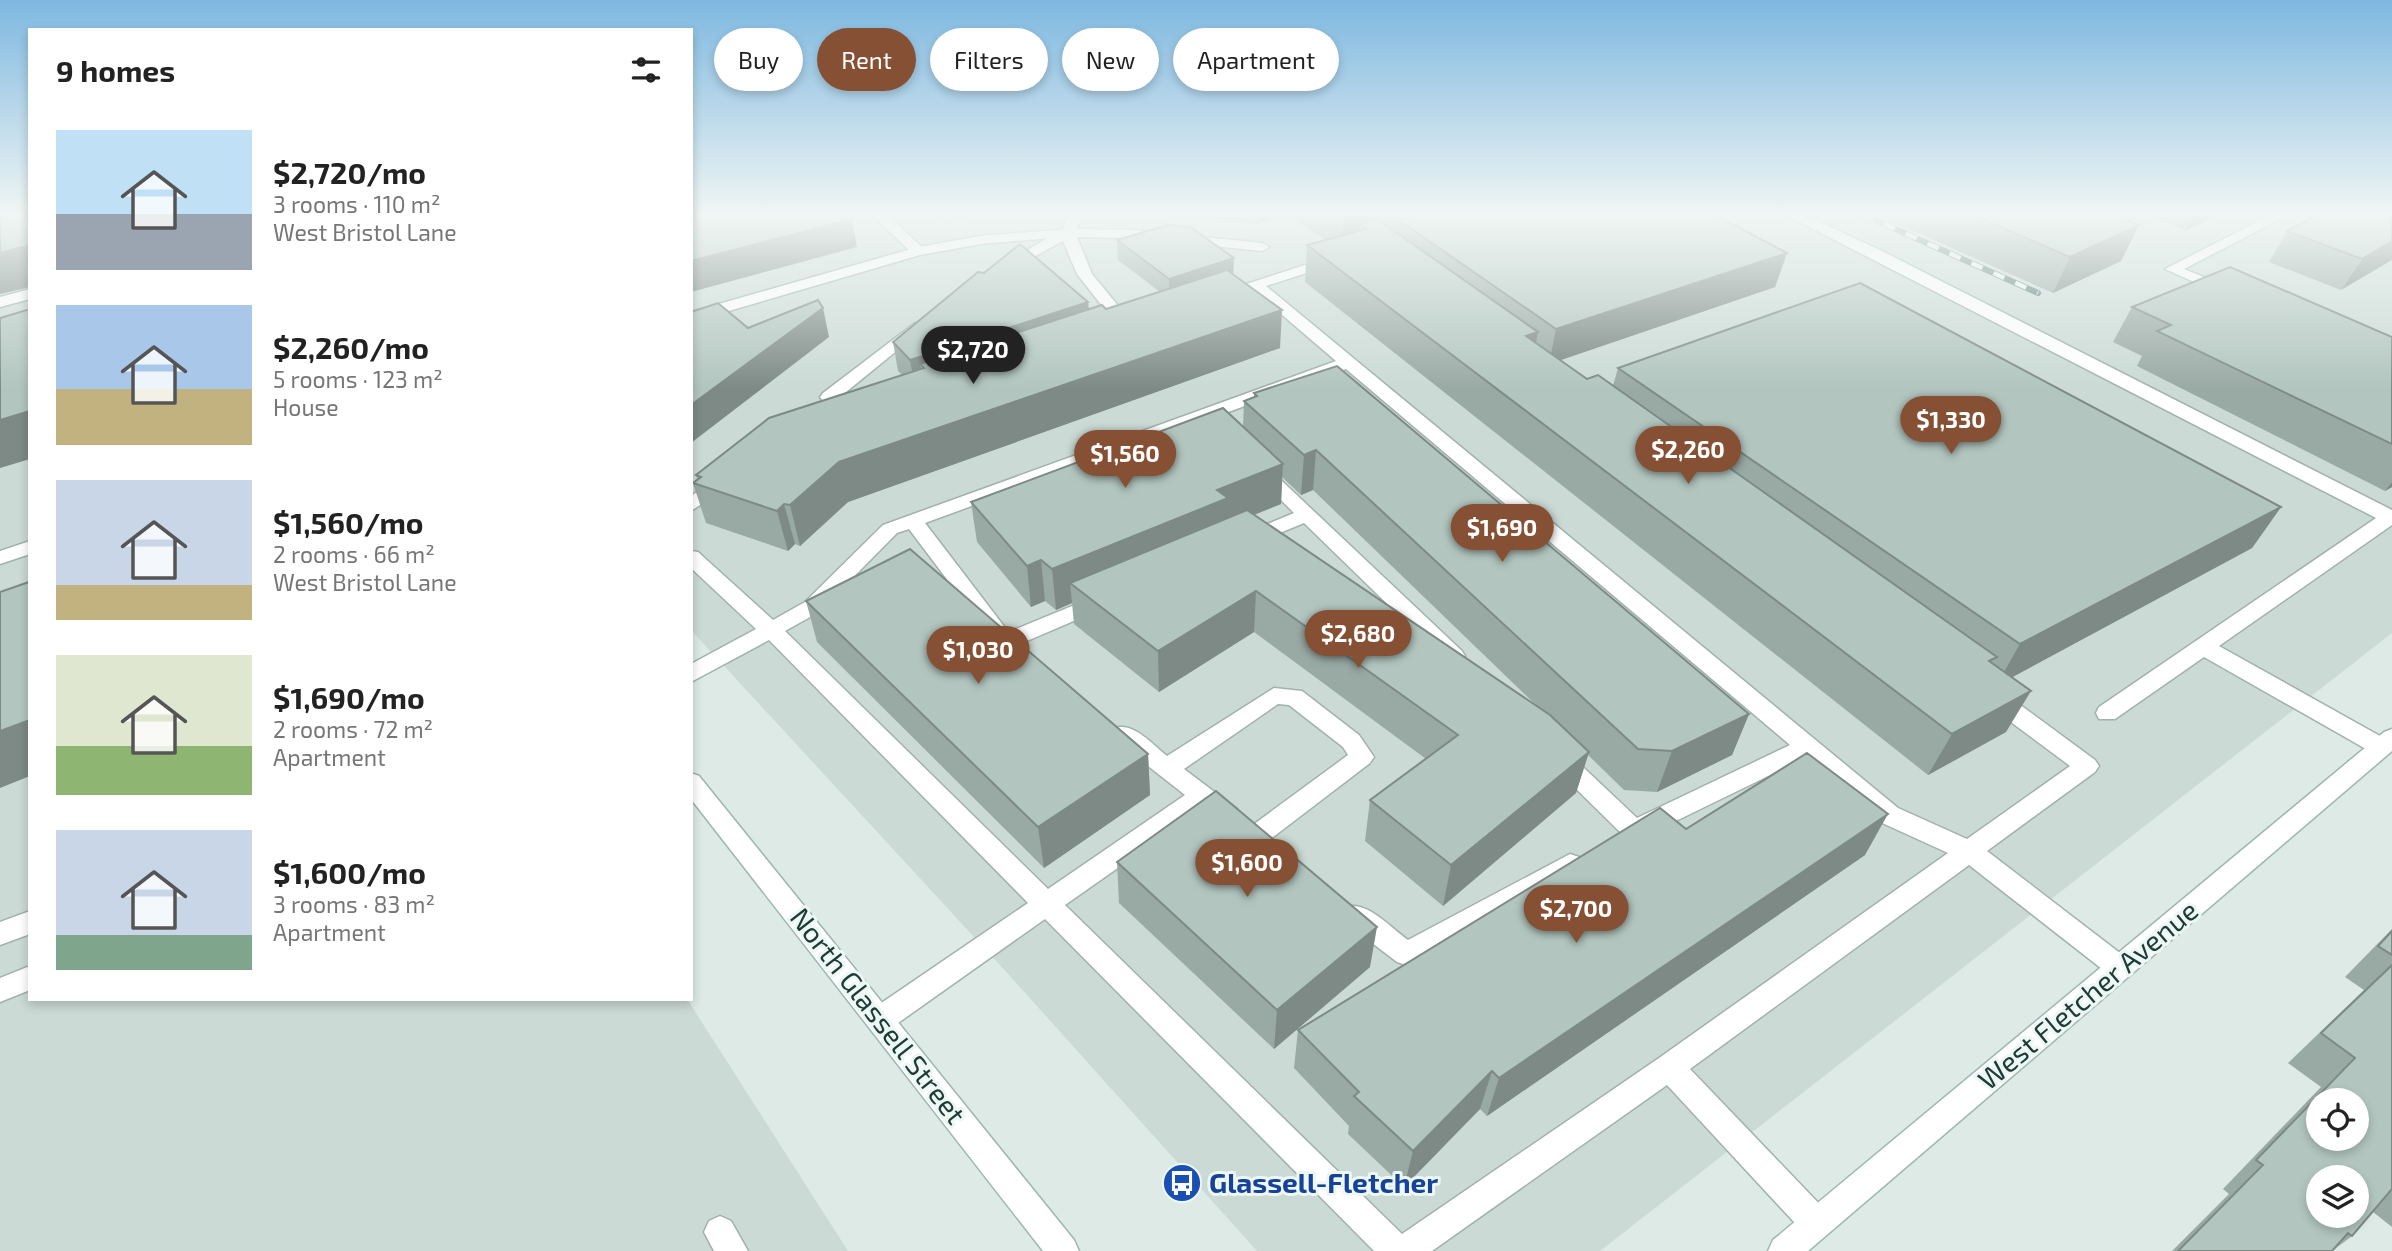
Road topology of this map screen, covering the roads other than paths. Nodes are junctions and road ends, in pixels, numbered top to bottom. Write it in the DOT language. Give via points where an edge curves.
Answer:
graph roads {
  1 [pos="844,272"];
  2 [pos="996,272"];
  3 [pos="1081,272"];
  4 [pos="1293,272"];
  5 [pos="1913,272"];
  6 [pos="2182,272"];
  7 [pos="993,274"];
  8 [pos="1255,284"];
  9 [pos="28,295"];
  10 [pos="2245,299"];
  11 [pos="0,302"];
  12 [pos="1201,302"];
  13 [pos="1112,309"];
  14 [pos="693,316"];
  15 [pos="931,316"];
  16 [pos="1348,362"];
  17 [pos="829,397"];
  18 [pos="1203,415"];
  19 [pos="1222,433"];
  20 [pos="1241,451"];
  21 [pos="735,472"];
  22 [pos="693,504"];
  23 [pos="1307,515"];
  24 [pos="2391,517"];
  25 [pos="912,520"];
  26 [pos="1231,546"];
  27 [pos="28,548"];
  28 [pos="0,558"];
  29 [pos="693,559"];
  30 [pos="1118,594"];
  31 [pos="771,630"];
  32 [pos="1004,642"];
  33 [pos="2202,646"];
  34 [pos="1026,659"];
  35 [pos="1465,667"];
  36 [pos="693,673"];
  37 [pos="1985,692"];
  38 [pos="2107,713"];
  39 [pos="1102,718"];
  40 [pos="2386,743"];
  41 [pos="1545,744"];
  42 [pos="1807,747"];
  43 [pos="1167,768"];
  44 [pos="693,784"];
  45 [pos="1202,796"];
  46 [pos="1634,830"];
  47 [pos="1255,837"];
  48 [pos="1610,843"];
  49 [pos="1970,852"];
  50 [pos="1276,854"];
  51 [pos="1586,856"];
  52 [pos="1047,903"];
  53 [pos="1341,904"];
  54 [pos="28,923"];
  55 [pos="0,934"];
  56 [pos="2120,968"];
  57 [pos="28,979"];
  58 [pos="0,990"];
  59 [pos="881,1019"];
  60 [pos="1669,1068"];
  61 [pos="1816,1223"];
  62 [pos="1063,1251"];
  63 [pos="1396,1251"];
  64 [pos="1405,1251"];
  65 [pos="1784,1251"];
  1 -- 14 [label="street"];
  2 -- 7 [label="street"];
  3 -- 13 [label="street"];
  4 -- 8 [label="street"];
  5 -- 24 [label="street"];
  6 -- 10 [label="street"];
  8 -- 12 [label="street"];
  8 -- 16 [label="street"];
  9 -- 11 [label="street"];
  15 -- 17 [label="street"];
  16 -- 18 [label="street"];
  16 -- 42 [label="street"];
  18 -- 19 [label="street"];
  18 -- 25 [label="street"];
  20 -- 23 [label="street"];
  21 -- 22 [label="street"];
  23 -- 26 [label="street"];
  23 -- 35 [label="street"];
  24 -- 33 [label="street"];
  25 -- 31 [label="street" via="890,528 812,607"];
  25 -- 32 [label="street"];
  27 -- 28 [label="street"];
  29 -- 31 [label="street"];
  30 -- 32 [label="street"];
  31 -- 36 [label="street"];
  31 -- 52 [label="street"];
  32 -- 34 [label="street"];
  33 -- 38 [label="street"];
  33 -- 40 [label="street"];
  37 -- 49 [label="street" via="2087,766"];
  39 -- 43 [label="street"];
  40 -- 56 [label="street, West Fletcher Avenue"];
  41 -- 46 [label="street"];
  42 -- 46 [label="street"];
  42 -- 49 [label="street" via="1889,815"];
  43 -- 45 [label="street"];
  43 -- 47 [label="street" via="1274,696 1294,697 1350,741 1362,757"];
  44 -- 59 [label="street, North Glassell Street"];
  45 -- 47 [label="street"];
  45 -- 52 [label="street"];
  46 -- 48 [label="street"];
  47 -- 50 [label="street"];
  49 -- 56 [label="street"];
  49 -- 60 [label="street"];
  51 -- 53 [label="street" via="1406,954"];
  52 -- 59 [label="street"];
  52 -- 63 [label="street"];
  54 -- 55 [label="street"];
  56 -- 61 [label="street, West Fletcher Avenue"];
  57 -- 58 [label="street"];
  59 -- 62 [label="street, North Glassell Street"];
  60 -- 61 [label="street"];
  60 -- 64 [label="street"];
  61 -- 65 [label="street, West Fletcher Avenue"];
}
